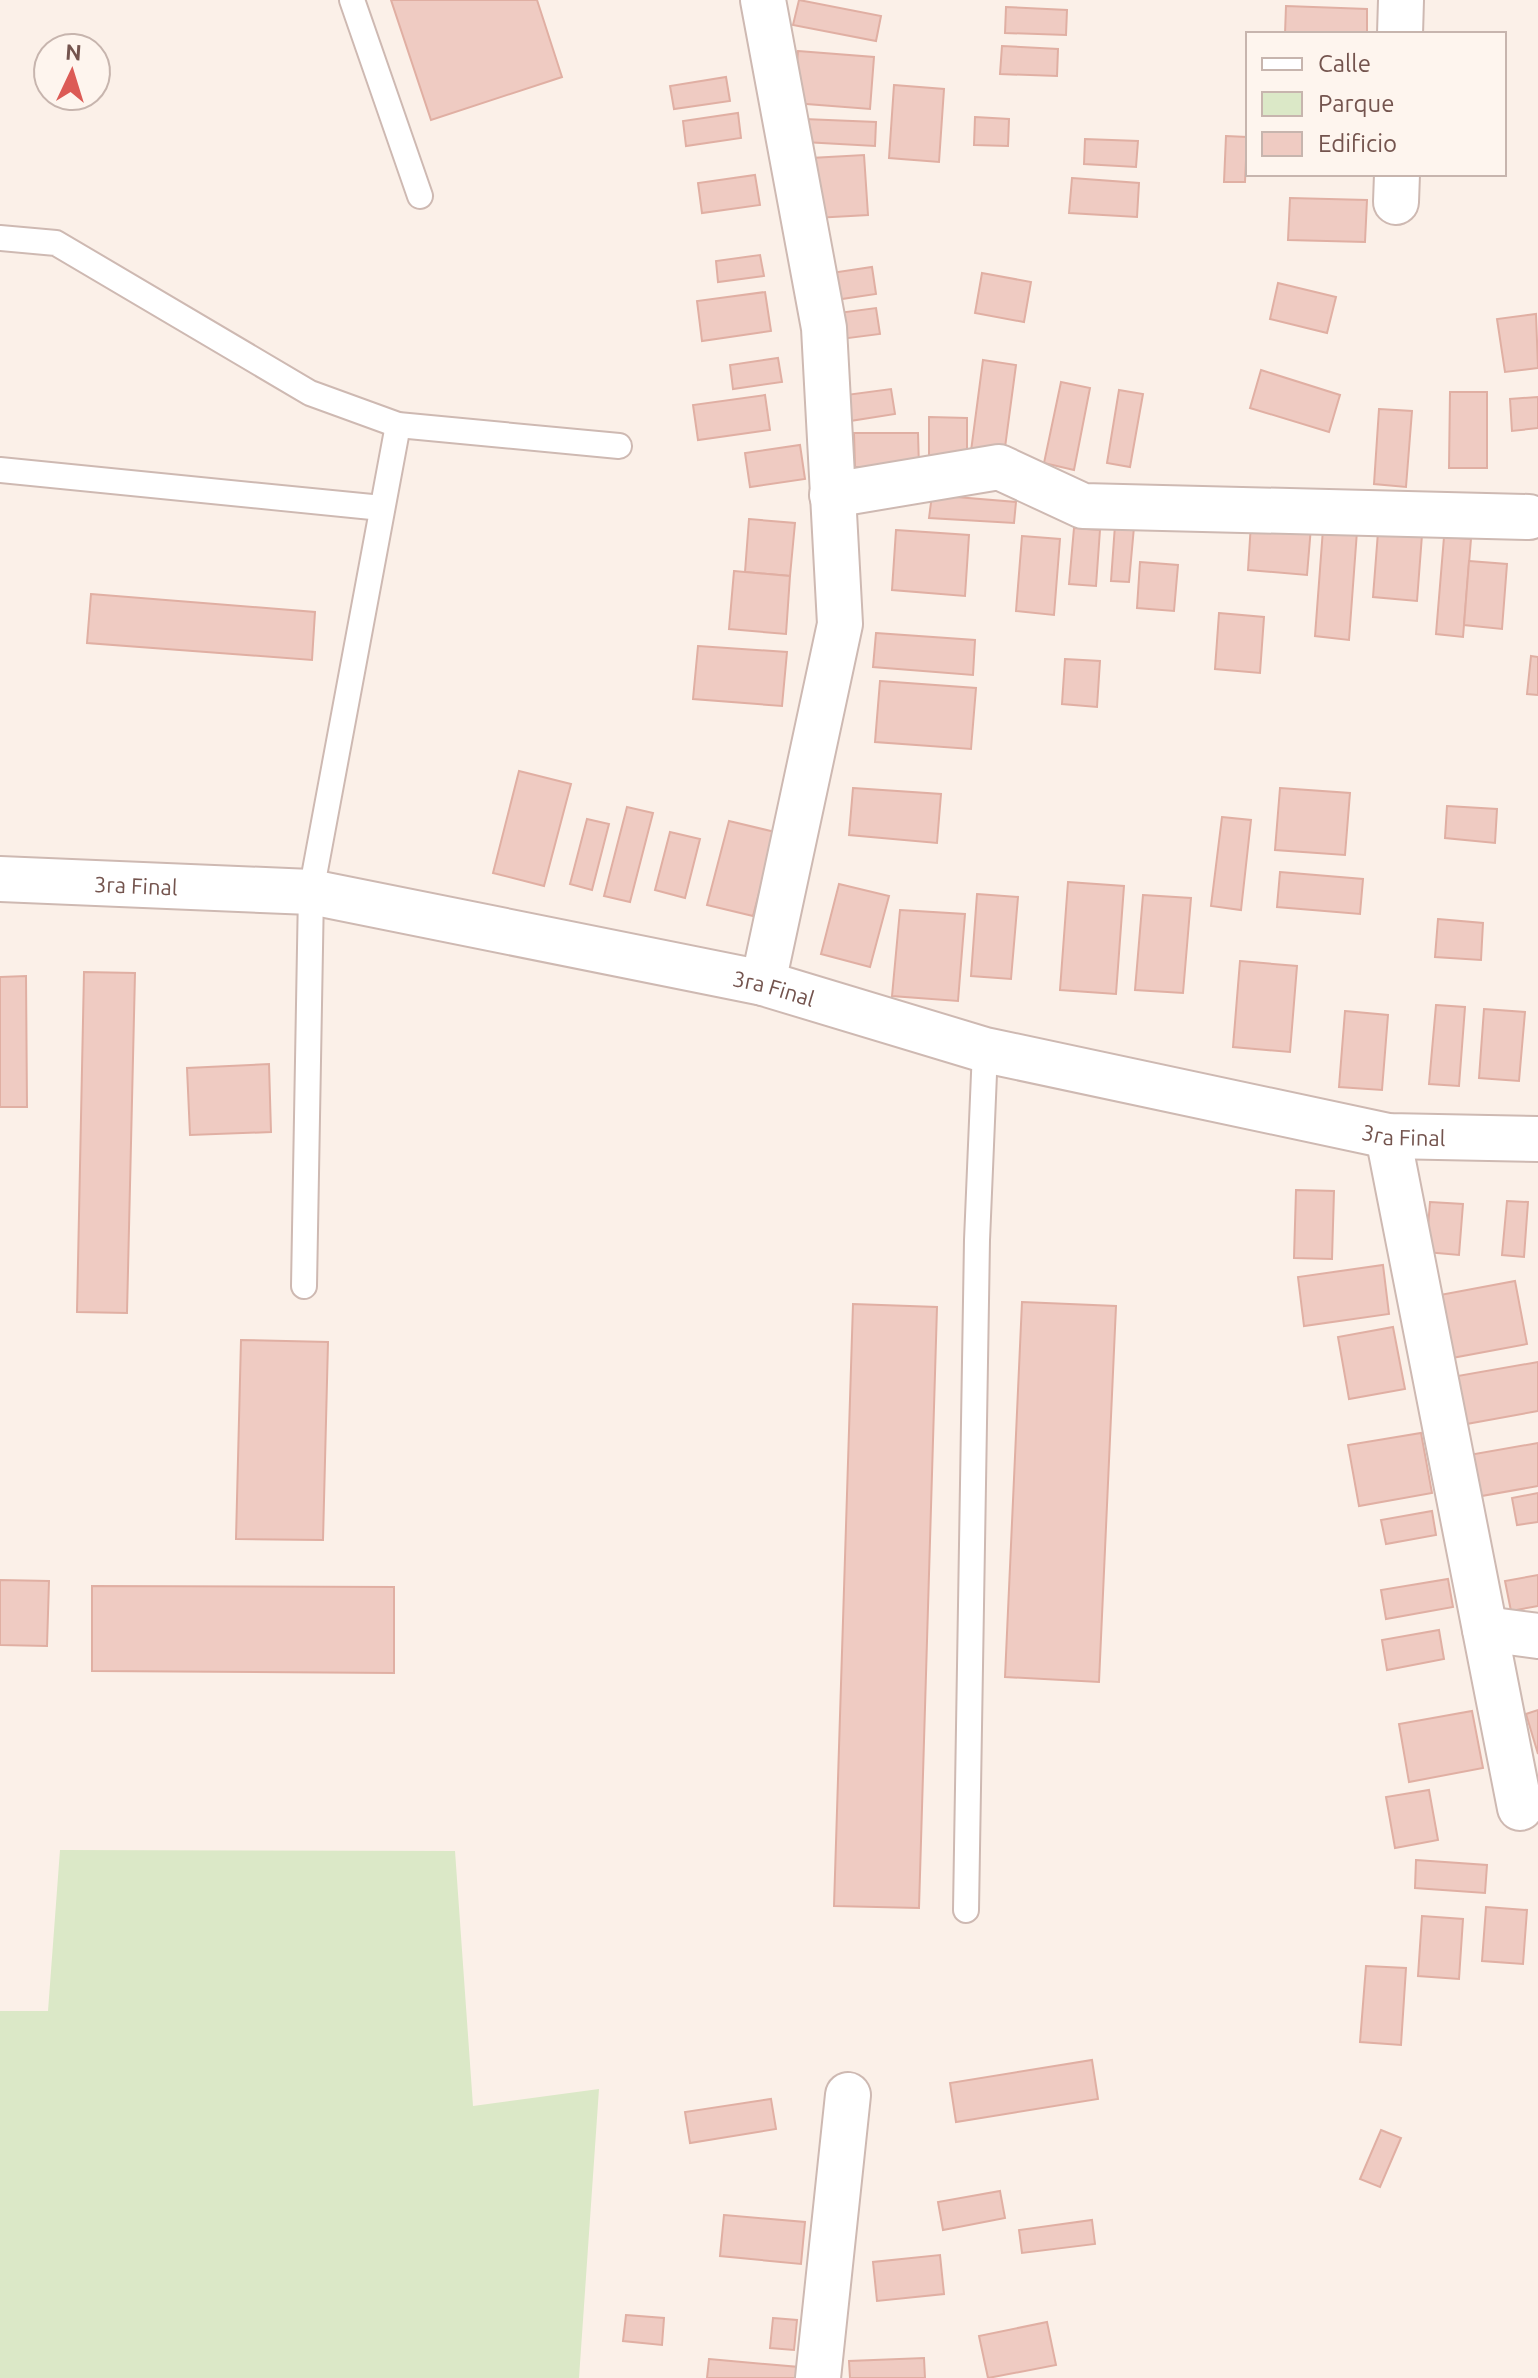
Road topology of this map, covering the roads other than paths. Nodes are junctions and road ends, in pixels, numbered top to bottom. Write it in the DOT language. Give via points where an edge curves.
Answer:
graph roads {
  1 [pos="352,0"];
  2 [pos="763,0"];
  3 [pos="1401,0"];
  4 [pos="1400,32"];
  5 [pos="420,196"];
  6 [pos="0,238"];
  7 [pos="398,425"];
  8 [pos="619,446"];
  9 [pos="0,470"];
  10 [pos="832,495"];
  11 [pos="382,508"];
  12 [pos="1529,517"];
  13 [pos="0,879"];
  14 [pos="311,892"];
  15 [pos="763,983"];
  16 [pos="985,1050"];
  17 [pos="1388,1136"];
  18 [pos="1538,1139"];
  19 [pos="304,1286"];
  20 [pos="1485,1629"];
  21 [pos="1538,1636"];
  22 [pos="1520,1808"];
  23 [pos="966,1910"];
  24 [pos="848,2095"];
  25 [pos="818,2378"];
  1 -- 5 [label="lane"];
  2 -- 10 [label="street" via="824,328"];
  3 -- 4 [label="street"];
  6 -- 7 [label="lane" via="56,243 310,393"];
  7 -- 8 [label="lane"];
  7 -- 11 [label="lane"];
  9 -- 11 [label="lane"];
  10 -- 12 [label="street" via="999,467 1083,506"];
  10 -- 15 [label="street" via="840,624"];
  11 -- 14 [label="lane"];
  13 -- 14 [label="street, 3ra Final"];
  14 -- 15 [label="street, 3ra Final"];
  14 -- 19 [label="lane"];
  15 -- 16 [label="street, 3ra Final"];
  16 -- 17 [label="street, 3ra Final"];
  16 -- 23 [label="lane" via="976,1256"];
  17 -- 18 [label="street, 3ra Final"];
  17 -- 20 [label="street"];
  20 -- 21 [label="street"];
  20 -- 22 [label="street"];
  24 -- 25 [label="street"];
}
